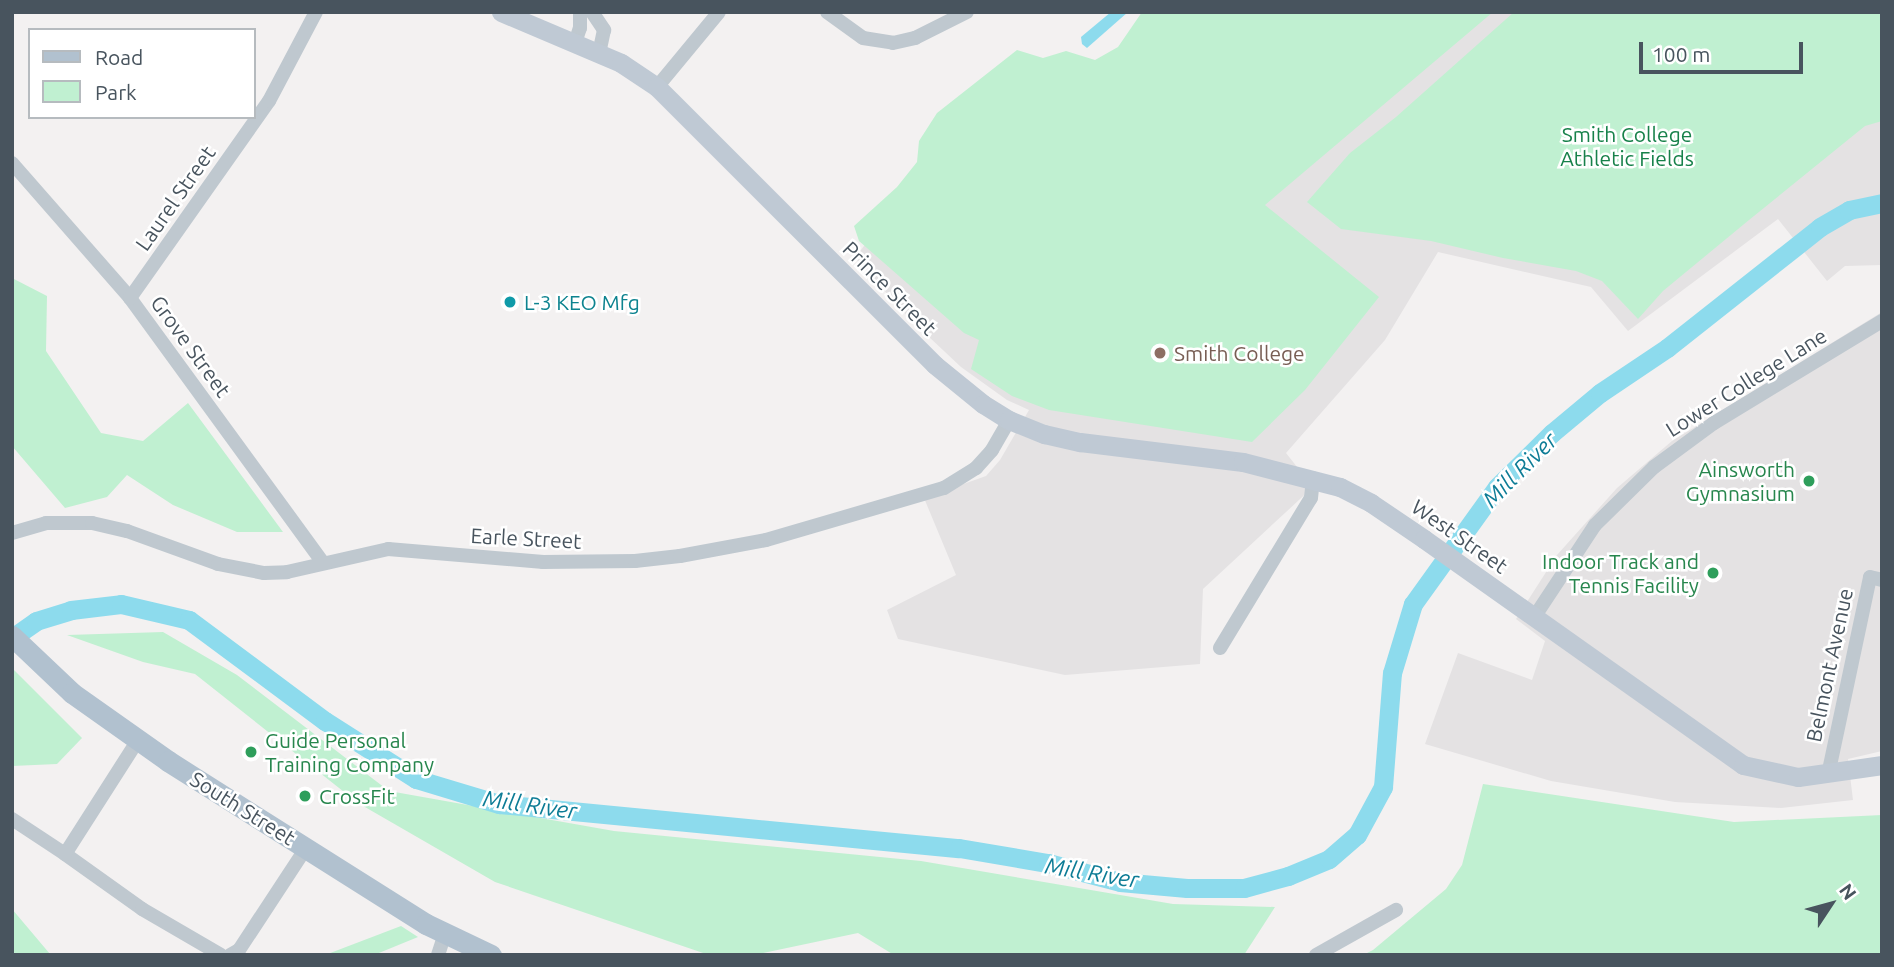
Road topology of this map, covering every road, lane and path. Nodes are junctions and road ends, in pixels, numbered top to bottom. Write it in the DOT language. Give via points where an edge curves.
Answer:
graph roads {
  1 [pos="316,12"];
  2 [pos="501,12"];
  3 [pos="580,12"];
  4 [pos="592,12"];
  5 [pos="719,12"];
  6 [pos="827,12"];
  7 [pos="967,12"];
  8 [pos="575,43"];
  9 [pos="599,53"];
  10 [pos="657,87"];
  11 [pos="12,163"];
  12 [pos="130,298"];
  13 [pos="1882,321"];
  14 [pos="1009,420"];
  15 [pos="1133,448"];
  16 [pos="1314,478"];
  17 [pos="12,533"];
  18 [pos="323,564"];
  19 [pos="1882,580"];
  20 [pos="1535,616"];
  21 [pos="12,636"];
  22 [pos="1220,648"];
  23 [pos="138,740"];
  24 [pos="1882,765"];
  25 [pos="1828,775"];
  26 [pos="12,819"];
  27 [pos="306,848"];
  28 [pos="65,854"];
  29 [pos="1396,910"];
  30 [pos="445,934"];
  31 [pos="222,955"];
  32 [pos="230,955"];
  33 [pos="438,955"];
  34 [pos="491,955"];
  35 [pos="1316,955"];
  1 -- 12 [label="street, Laurel Street" via="269,101"];
  2 -- 8 [label="main road, Prince Street"];
  3 -- 8 [label="street"];
  4 -- 9 [label="street" via="604,30"];
  5 -- 10 [label="street"];
  6 -- 7 [label="street" via="863,38 893,43 915,38"];
  8 -- 9 [label="main road, Prince Street"];
  9 -- 10 [label="main road, Prince Street"];
  10 -- 14 [label="main road, Prince Street" via="934,365"];
  11 -- 12 [label="street, Grove Street"];
  12 -- 18 [label="street, Grove Street"];
  13 -- 20 [label="street, Lower College Lane" via="1714,423 1654,467 1595,525"];
  14 -- 15 [label="main road, Prince Street" via="1059,438"];
  14 -- 18 [label="street, Earle Street" via="976,468 944,488 720,550 582,563 388,550"];
  15 -- 16 [label="main road, West Street" via="1243,462"];
  16 -- 20 [label="main road, West Street" via="1363,499"];
  16 -- 22 [label="street" via="1311,498"];
  17 -- 18 [label="street, Earle Street" via="46,523 92,523 243,570 287,572"];
  19 -- 25 [label="street, Belmont Avenue" via="1870,577"];
  20 -- 25 [label="main road, West Street" via="1743,765 1786,776"];
  21 -- 23 [label="main road, South Street" via="72,693"];
  23 -- 27 [label="main road, South Street"];
  23 -- 28 [label="street"];
  24 -- 25 [label="main road, West Street"];
  26 -- 28 [label="street"];
  27 -- 30 [label="main road, South Street"];
  27 -- 32 [label="street" via="239,950"];
  28 -- 31 [label="street" via="142,908"];
  29 -- 35 [label="street"];
  30 -- 33 [label="street"];
  30 -- 34 [label="main road, South Street"];
}
